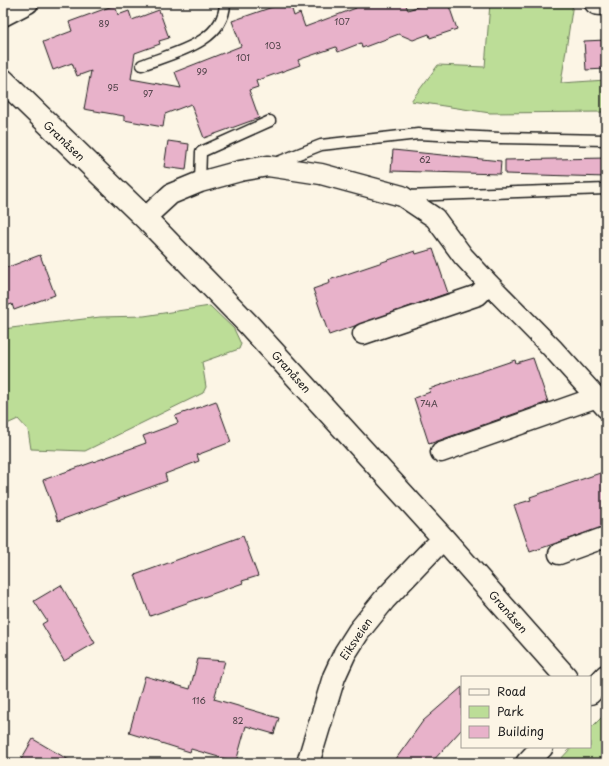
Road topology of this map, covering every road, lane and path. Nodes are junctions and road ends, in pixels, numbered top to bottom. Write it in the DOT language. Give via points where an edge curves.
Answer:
graph roads {
  1 [pos="28,3"];
  2 [pos="225,3"];
  3 [pos="589,3"];
  4 [pos="606,10"];
  5 [pos="3,16"];
  6 [pos="142,64"];
  7 [pos="3,80"];
  8 [pos="270,122"];
  9 [pos="606,140"];
  10 [pos="268,166"];
  11 [pos="200,182"];
  12 [pos="606,189"];
  13 [pos="402,196"];
  14 [pos="145,218"];
  15 [pos="489,284"];
  16 [pos="362,334"];
  17 [pos="601,403"];
  18 [pos="441,452"];
  19 [pos="606,537"];
  20 [pos="443,538"];
  21 [pos="559,554"];
  22 [pos="565,676"];
  23 [pos="606,676"];
  24 [pos="591,692"];
  25 [pos="541,748"];
  26 [pos="308,763"];
  27 [pos="527,763"];
  1 -- 5 [label="street"];
  2 -- 6 [label="lane" via="220,24 195,45"];
  3 -- 4 [label="lane" via="590,7 596,10"];
  7 -- 14 [label="street, Granåsen"];
  8 -- 11 [label="lane" via="201,152"];
  9 -- 10 [label="lane" via="418,134 321,145"];
  10 -- 11 [label="street"];
  10 -- 13 [label="street" via="321,174"];
  11 -- 14 [label="street" via="171,194"];
  12 -- 13 [label="lane"];
  13 -- 15 [label="street" via="435,218 463,256"];
  14 -- 20 [label="street, Granåsen" via="249,325"];
  15 -- 16 [label="street" via="478,295"];
  15 -- 17 [label="street" via="552,348"];
  17 -- 18 [label="street"];
  19 -- 21 [label="street"];
  20 -- 22 [label="street, Granåsen"];
  20 -- 26 [label="street, Eiksveien" via="384,600 345,653 334,677"];
  23 -- 24 [label="street"];
  25 -- 27 [label="street"];
}
